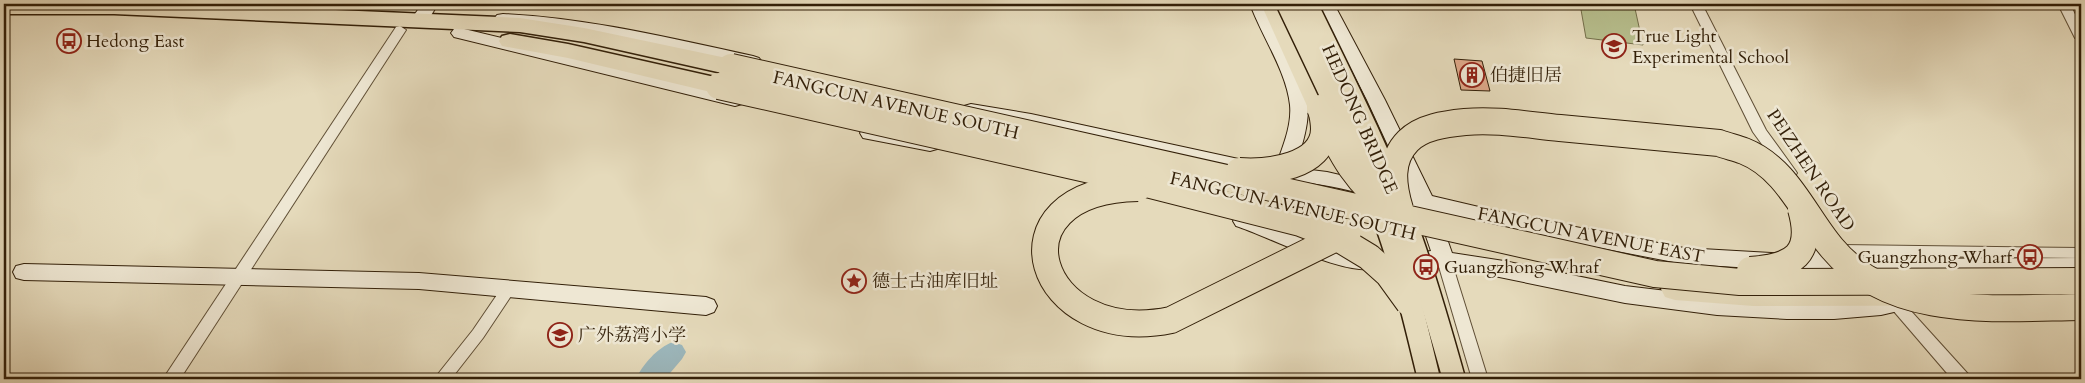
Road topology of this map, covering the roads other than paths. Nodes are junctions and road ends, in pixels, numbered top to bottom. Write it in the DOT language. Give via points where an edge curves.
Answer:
graph roads {
  1 [pos="1258,4"];
  2 [pos="1272,4"];
  3 [pos="1288,4"];
  4 [pos="1306,4"];
  5 [pos="1326,4"];
  6 [pos="1696,4"];
  7 [pos="2064,4"];
  8 [pos="100,5"];
  9 [pos="4,7"];
  10 [pos="4,17"];
  11 [pos="418,17"];
  12 [pos="460,33"];
  13 [pos="2081,38"];
  14 [pos="725,77"];
  15 [pos="1320,108"];
  16 [pos="959,113"];
  17 [pos="967,134"];
  18 [pos="1284,173"];
  19 [pos="1166,188"];
  20 [pos="1790,188"];
  21 [pos="1351,207"];
  22 [pos="1400,210"];
  23 [pos="1427,213"];
  24 [pos="1263,226"];
  25 [pos="1481,250"];
  26 [pos="1842,250"];
  27 [pos="2081,252"];
  28 [pos="1444,260"];
  29 [pos="1751,261"];
  30 [pos="2081,266"];
  31 [pos="24,272"];
  32 [pos="238,277"];
  33 [pos="2081,281"];
  34 [pos="508,290"];
  35 [pos="2081,294"];
  36 [pos="1931,295"];
  37 [pos="1409,303"];
  38 [pos="1896,304"];
  39 [pos="706,306"];
  40 [pos="2081,307"];
  41 [pos="1963,378"];
  42 [pos="171,379"];
  43 [pos="442,379"];
  44 [pos="1429,379"];
  45 [pos="1454,379"];
  46 [pos="1480,379"];
  1 -- 18 [label="street" via="1294,84 1299,106 1297,131"];
  2 -- 15 [label="highway"];
  3 -- 37 [label="main road, HEDONG BRIDGE, bridge" via="1382,212"];
  4 -- 22 [label="main road, HEDONG BRIDGE, bridge" via="1350,93"];
  5 -- 23 [label="street" via="1376,100"];
  6 -- 26 [label="street, PEIZHEN ROAD" via="1760,132"];
  7 -- 13 [label="street"];
  8 -- 9 [label="highway, FANGCUN AVENUE SOUTH"];
  8 -- 11 [label="highway, FANGCUN AVENUE SOUTH"];
  10 -- 11 [label="highway, FANGCUN AVENUE SOUTH"];
  11 -- 12 [label="highway, FANGCUN AVENUE SOUTH"];
  11 -- 14 [label="highway, FANGCUN AVENUE SOUTH" via="551,29"];
  11 -- 16 [label="street, FANGCUN AVENUE SOUTH" via="533,20 588,26"];
  11 -- 32 [label="street"];
  12 -- 14 [label="highway"];
  12 -- 17 [label="street, FANGCUN AVENUE SOUTH" via="906,141 935,144"];
  14 -- 16 [label="highway, FANGCUN AVENUE SOUTH, bridge"];
  14 -- 19 [label="highway, bridge"];
  14 -- 25 [label="highway, FANGCUN AVENUE SOUTH, bridge"];
  15 -- 16 [label="highway, bridge" via="1324,129 1313,152 1286,168 1255,172"];
  15 -- 25 [label="highway, bridge" via="1346,165 1377,199 1417,227"];
  16 -- 17 [label="street" via="976,120"];
  16 -- 18 [label="street, FANGCUN AVENUE SOUTH" via="1031,120 1257,170"];
  16 -- 21 [label="highway, FANGCUN AVENUE SOUTH, bridge"];
  17 -- 24 [label="street, FANGCUN AVENUE SOUTH" via="990,132 1061,148 1104,178 1132,191"];
  18 -- 23 [label="street, FANGCUN AVENUE EAST" via="1327,179"];
  18 -- 24 [label="street"];
  19 -- 23 [label="highway, bridge" via="1124,188 1103,192 1079,200 1059,214 1047,230 1044,258 1050,276 1063,294 1088,312 1108,320 1159,323 1192,311 1360,226"];
  19 -- 37 [label="highway, bridge" via="1300,223 1332,236 1381,267"];
  20 -- 21 [label="highway, bridge" via="1806,224 1805,245 1787,263 1759,270 1655,262 1453,221"];
  20 -- 22 [label="highway, bridge" via="1768,163 1730,145 1496,122 1463,122 1428,130 1402,148 1394,173"];
  20 -- 40 [label="highway, bridge" via="1825,241 1844,261 1872,281 1901,295 1963,307"];
  21 -- 23 [label="highway, bridge"];
  22 -- 45 [label="main road, HEDONG BRIDGE, bridge"];
  23 -- 28 [label="street"];
  23 -- 29 [label="street, FANGCUN AVENUE EAST" via="1513,223 1684,256"];
  23 -- 33 [label="highway, FANGCUN AVENUE EAST, bridge" via="1632,270 1718,281"];
  24 -- 28 [label="street, FANGCUN AVENUE EAST" via="1358,261"];
  25 -- 36 [label="highway, FANGCUN AVENUE EAST" via="1621,281 1675,289 1753,295"];
  26 -- 27 [label="street"];
  26 -- 29 [label="street"];
  28 -- 38 [label="street, FANGCUN AVENUE EAST" via="1688,304 1804,310"];
  28 -- 46 [label="street"];
  29 -- 30 [label="street, FANGCUN AVENUE EAST" via="1873,267"];
  31 -- 32 [label="street"];
  32 -- 34 [label="street" via="419,281"];
  32 -- 42 [label="street"];
  34 -- 39 [label="street"];
  34 -- 43 [label="street"];
  35 -- 36 [label="highway, FANGCUN AVENUE EAST"];
  36 -- 38 [label="street, FANGCUN AVENUE EAST"];
  37 -- 44 [label="main road, HEDONG BRIDGE, bridge"];
  38 -- 41 [label="street"];
}
